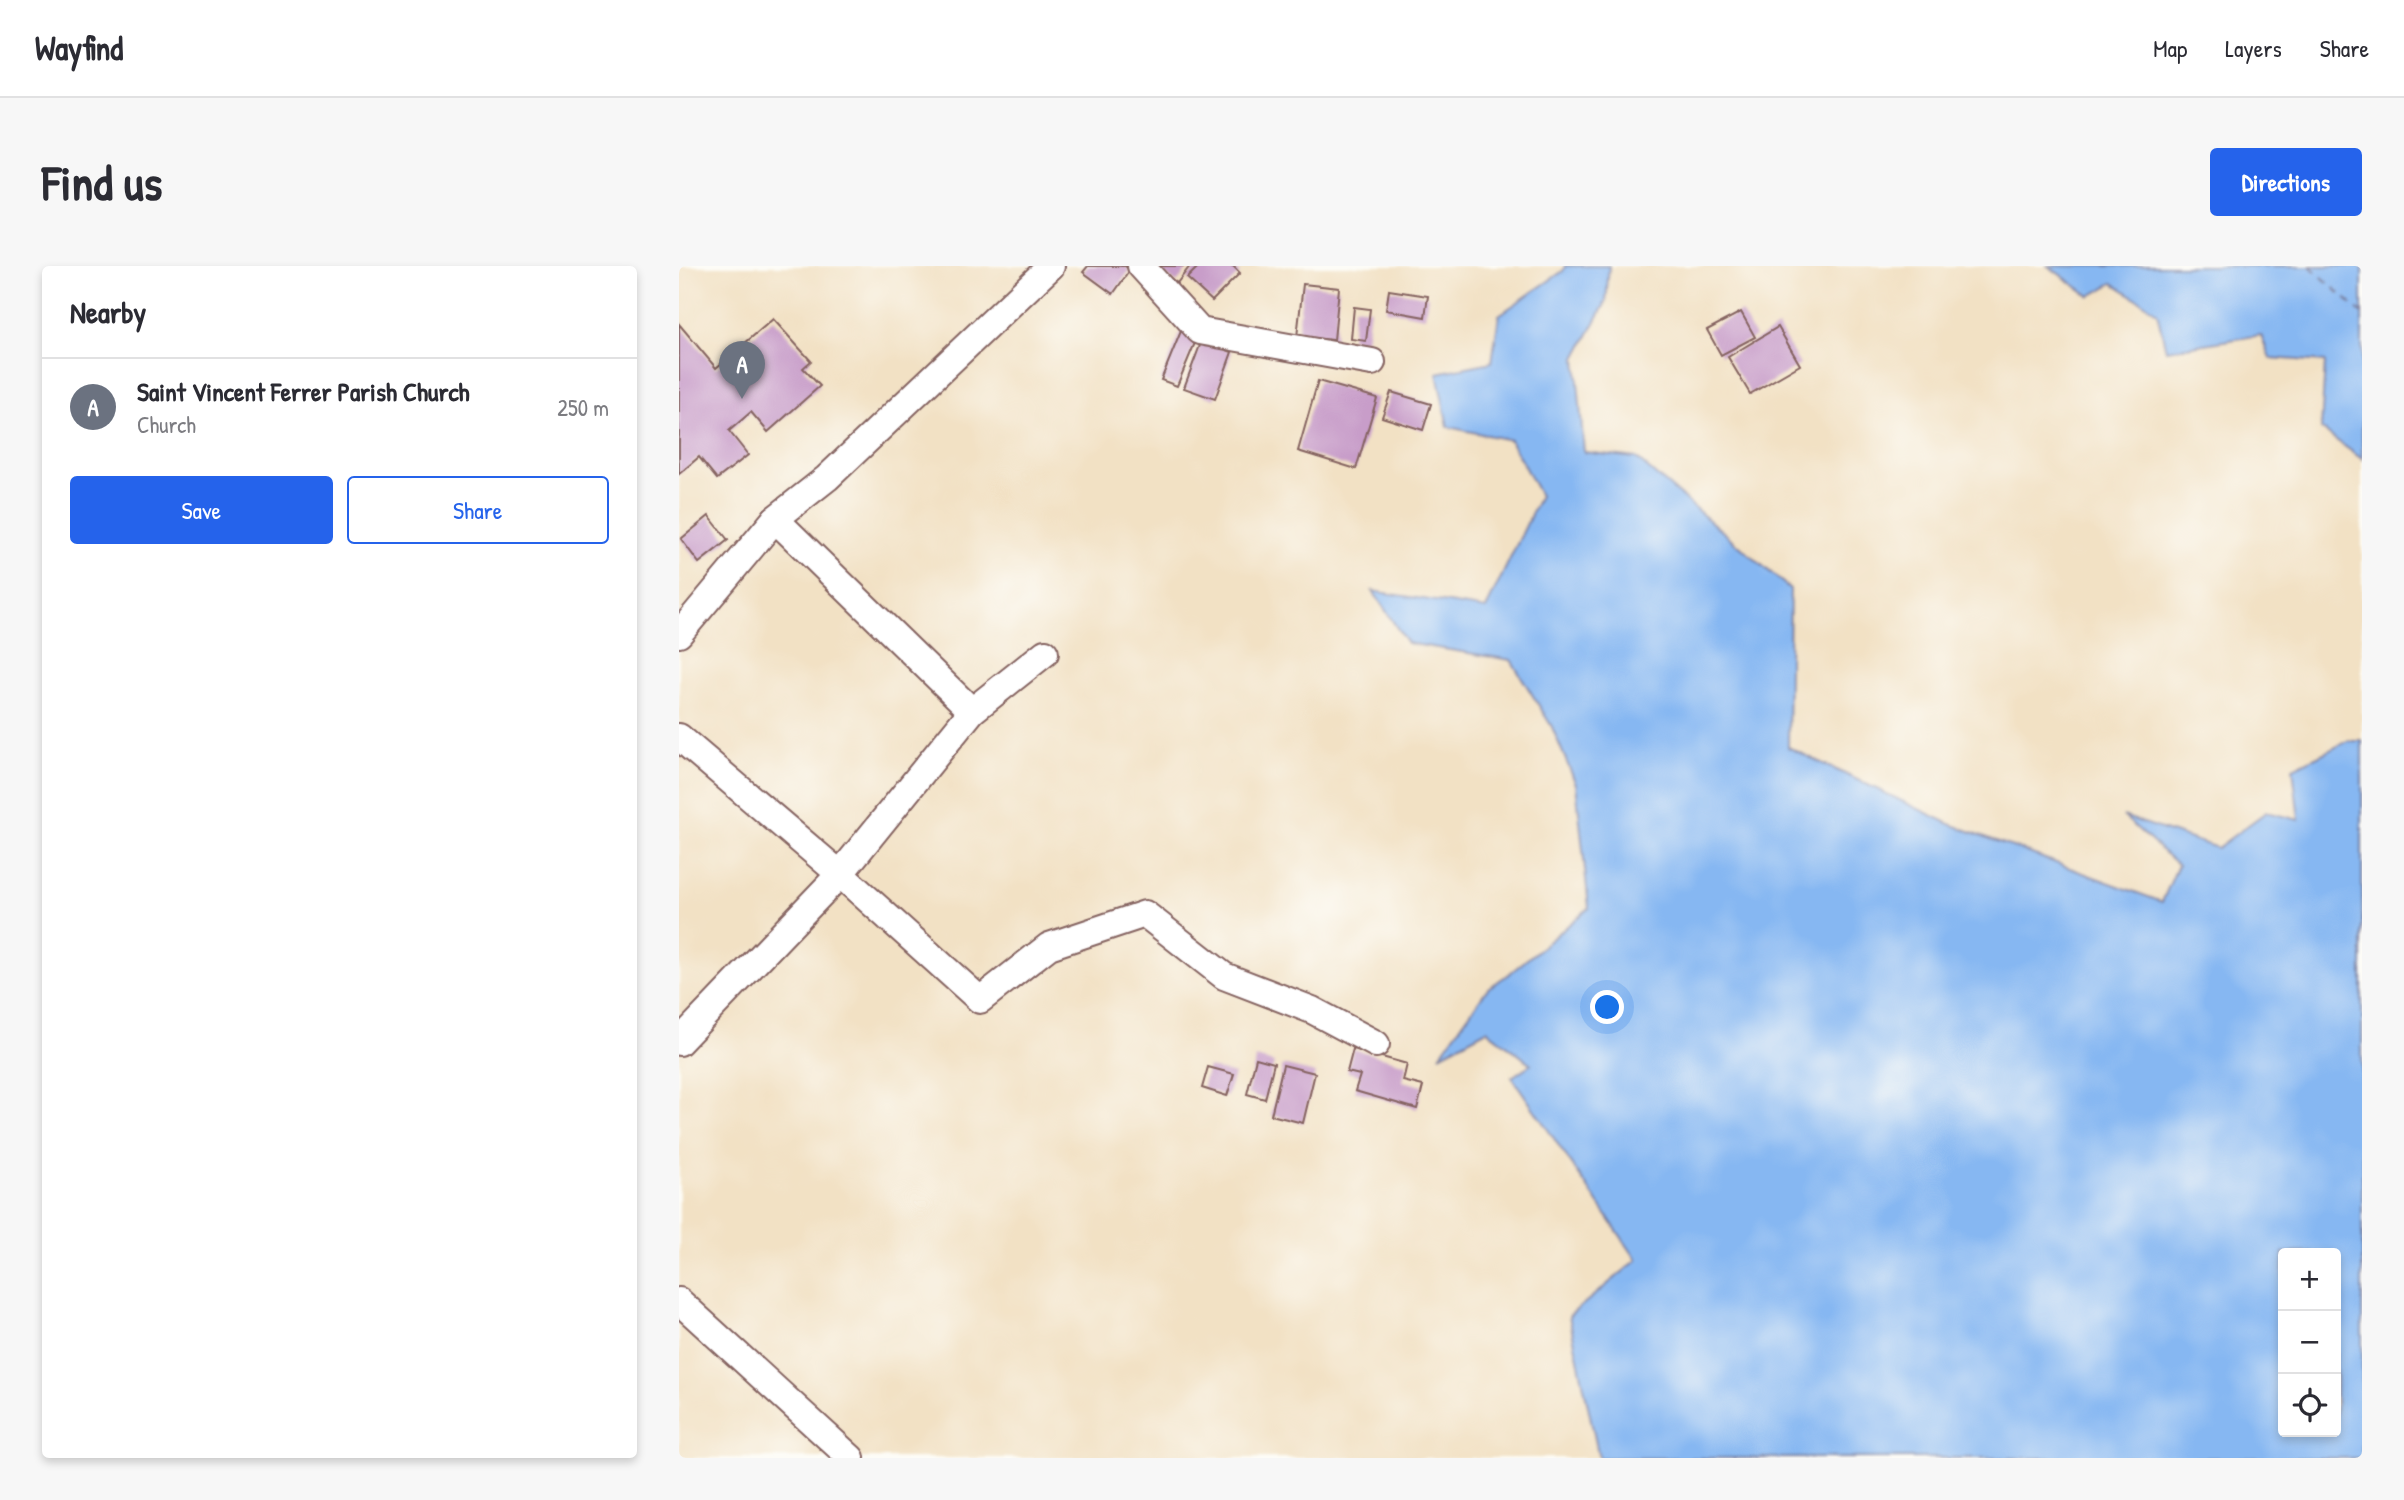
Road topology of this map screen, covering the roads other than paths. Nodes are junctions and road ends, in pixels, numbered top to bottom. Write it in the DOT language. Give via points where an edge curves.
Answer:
graph roads {
  1 [pos="1051,266"];
  2 [pos="1141,266"];
  3 [pos="1372,362"];
  4 [pos="775,519"];
  5 [pos="679,634"];
  6 [pos="1045,653"];
  7 [pos="972,712"];
  8 [pos="679,737"];
  9 [pos="840,874"];
  10 [pos="679,1042"];
  11 [pos="1376,1044"];
  12 [pos="679,1301"];
  13 [pos="851,1458"];
  1 -- 4 [label="street" via="827,478"];
  2 -- 3 [label="street" via="1200,331"];
  4 -- 5 [label="street"];
  4 -- 7 [label="street"];
  6 -- 7 [label="street"];
  7 -- 9 [label="street"];
  8 -- 9 [label="street"];
  9 -- 10 [label="street"];
  9 -- 11 [label="street" via="980,1000 1049,946 1145,914 1224,976 1312,1010"];
  12 -- 13 [label="street"];
}
